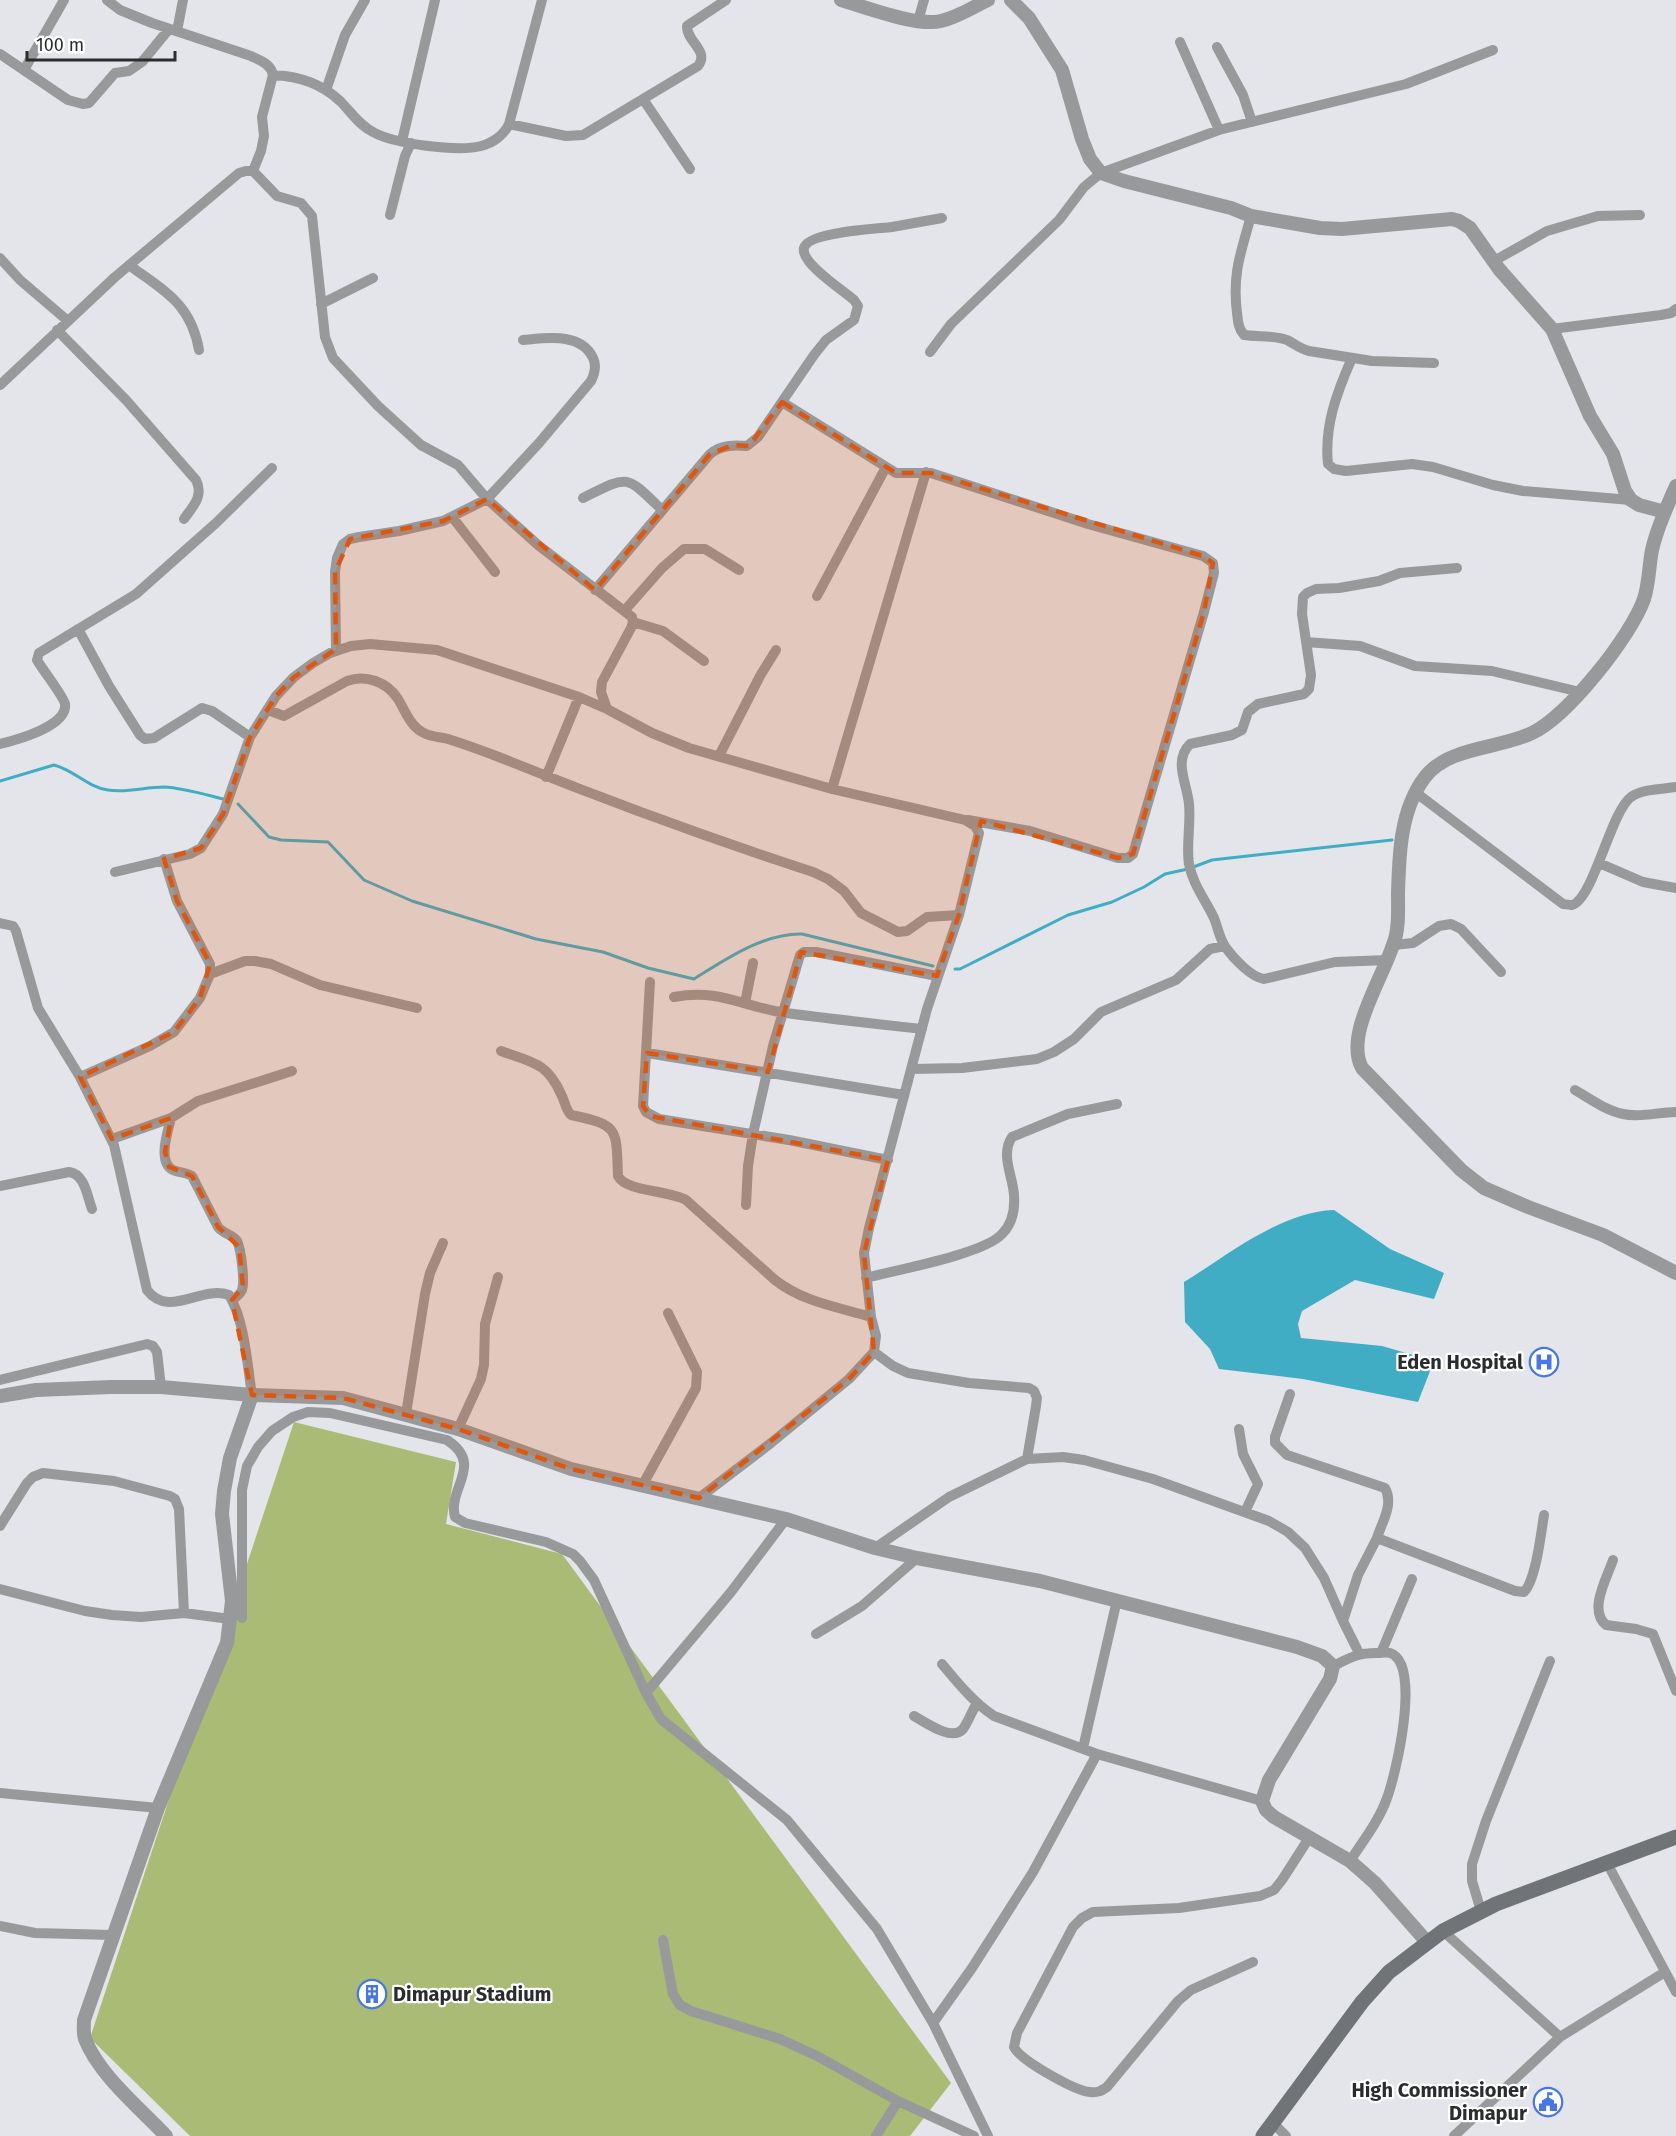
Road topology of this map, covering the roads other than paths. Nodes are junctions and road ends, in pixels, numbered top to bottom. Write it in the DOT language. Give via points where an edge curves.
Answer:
graph roads {
  1 [pos="64,0"];
  2 [pos="106,0"];
  3 [pos="183,0"];
  4 [pos="366,0"];
  5 [pos="435,0"];
  6 [pos="542,0"];
  7 [pos="726,0"];
  8 [pos="841,0"];
  9 [pos="924,0"];
  10 [pos="988,0"];
  11 [pos="1011,0"];
  12 [pos="918,21"];
  13 [pos="173,30"];
  14 [pos="1180,42"];
  15 [pos="1217,47"];
  16 [pos="1493,50"];
  17 [pos="0,54"];
  18 [pos="24,70"];
  19 [pos="273,75"];
  20 [pos="326,90"];
  21 [pos="644,99"];
  22 [pos="1252,122"];
  23 [pos="509,124"];
  24 [pos="1219,130"];
  25 [pos="407,142"];
  26 [pos="690,169"];
  27 [pos="254,171"];
  28 [pos="1101,173"];
  29 [pos="390,215"];
  30 [pos="1640,215"];
  31 [pos="1251,216"];
  32 [pos="942,218"];
  33 [pos="0,258"];
  34 [pos="1494,261"];
  35 [pos="129,265"];
  36 [pos="373,278"];
  37 [pos="321,304"];
  38 [pos="1676,309"];
  39 [pos="68,321"];
  40 [pos="1552,329"];
  41 [pos="57,330"];
  42 [pos="523,340"];
  43 [pos="199,350"];
  44 [pos="930,352"];
  45 [pos="1352,358"];
  46 [pos="1434,363"];
  47 [pos="2,379"];
  48 [pos="782,402"];
  49 [pos="886,467"];
  50 [pos="272,468"];
  51 [pos="926,472"];
  52 [pos="1676,486"];
  53 [pos="583,498"];
  54 [pos="487,499"];
  55 [pos="1631,500"];
  56 [pos="662,510"];
  57 [pos="1670,512"];
  58 [pos="453,518"];
  59 [pos="184,519"];
  60 [pos="1456,568"];
  61 [pos="739,570"];
  62 [pos="495,572"];
  63 [pos="595,590"];
  64 [pos="817,596"];
  65 [pos="625,610"];
  66 [pos="633,622"];
  67 [pos="82,636"];
  68 [pos="1306,642"];
  69 [pos="776,650"];
  70 [pos="336,651"];
  71 [pos="704,661"];
  72 [pos="1580,693"];
  73 [pos="579,697"];
  74 [pos="607,709"];
  75 [pos="268,710"];
  76 [pos="250,737"];
  77 [pos="0,744"];
  78 [pos="719,756"];
  79 [pos="546,777"];
  80 [pos="1676,787"];
  81 [pos="832,789"];
  82 [pos="1415,792"];
  83 [pos="965,820"];
  84 [pos="164,859"];
  85 [pos="1599,862"];
  86 [pos="115,872"];
  87 [pos="1676,888"];
  88 [pos="959,915"];
  89 [pos="0,924"];
  90 [pos="1393,945"];
  91 [pos="1224,946"];
  92 [pos="1388,960"];
  93 [pos="753,963"];
  94 [pos="1501,972"];
  95 [pos="210,974"];
  96 [pos="938,976"];
  97 [pos="650,982"];
  98 [pos="674,997"];
  99 [pos="745,1003"];
  100 [pos="417,1008"];
  101 [pos="783,1012"];
  102 [pos="922,1029"];
  103 [pos="501,1051"];
  104 [pos="648,1053"];
  105 [pos="910,1069"];
  106 [pos="292,1071"];
  107 [pos="768,1072"];
  108 [pos="81,1077"];
  109 [pos="1575,1090"];
  110 [pos="904,1095"];
  111 [pos="1117,1104"];
  112 [pos="1676,1112"];
  113 [pos="171,1118"];
  114 [pos="753,1134"];
  115 [pos="111,1139"];
  116 [pos="888,1160"];
  117 [pos="0,1186"];
  118 [pos="746,1205"];
  119 [pos="92,1209"];
  120 [pos="443,1243"];
  121 [pos="1676,1272"];
  122 [pos="498,1277"];
  123 [pos="866,1278"];
  124 [pos="232,1300"];
  125 [pos="668,1313"];
  126 [pos="871,1317"];
  127 [pos="874,1352"];
  128 [pos="0,1380"];
  129 [pos="161,1388"];
  130 [pos="1290,1394"];
  131 [pos="252,1395"];
  132 [pos="0,1396"];
  133 [pos="406,1414"];
  134 [pos="458,1429"];
  135 [pos="1239,1429"];
  136 [pos="1027,1460"];
  137 [pos="642,1486"];
  138 [pos="699,1498"];
  139 [pos="1245,1512"];
  140 [pos="1544,1515"];
  141 [pos="786,1519"];
  142 [pos="0,1526"];
  143 [pos="1377,1538"];
  144 [pos="874,1548"];
  145 [pos="917,1558"];
  146 [pos="1613,1560"];
  147 [pos="1412,1579"];
  148 [pos="0,1589"];
  149 [pos="1117,1600"];
  150 [pos="184,1613"];
  151 [pos="236,1619"];
  152 [pos="1343,1621"];
  153 [pos="816,1634"];
  154 [pos="1359,1653"];
  155 [pos="1381,1653"];
  156 [pos="1550,1661"];
  157 [pos="942,1664"];
  158 [pos="1333,1666"];
  159 [pos="1676,1691"];
  160 [pos="646,1693"];
  161 [pos="977,1703"];
  162 [pos="914,1716"];
  163 [pos="1083,1748"];
  164 [pos="1097,1754"];
  165 [pos="0,1793"];
  166 [pos="1262,1801"];
  167 [pos="158,1808"];
  168 [pos="1676,1837"];
  169 [pos="1309,1838"];
  170 [pos="1350,1861"];
  171 [pos="1607,1863"];
  172 [pos="1481,1911"];
  173 [pos="0,1926"];
  174 [pos="1443,1931"];
  175 [pos="113,1935"];
  176 [pos="663,1940"];
  177 [pos="1426,1942"];
  178 [pos="1253,1962"];
  179 [pos="1665,1972"];
  180 [pos="1676,1992"];
  181 [pos="933,2022"];
  182 [pos="1560,2037"];
  183 [pos="898,2101"];
  184 [pos="1273,2123"];
  185 [pos="166,2136"];
  186 [pos="876,2136"];
  187 [pos="974,2136"];
  188 [pos="988,2136"];
  189 [pos="1263,2136"];
  190 [pos="1286,2136"];
  191 [pos="1454,2136"];
  1 -- 18 [label="street"];
  2 -- 13 [label="street" via="120,10"];
  3 -- 13 [label="street"];
  4 -- 20 [label="street" via="345,35"];
  5 -- 25 [label="street"];
  6 -- 23 [label="street"];
  7 -- 21 [label="street" via="687,26 688,35 701,52 698,66"];
  8 -- 12 [label="street"];
  9 -- 12 [label="street"];
  10 -- 12 [label="street" via="940,21"];
  11 -- 28 [label="street" via="1029,18 1062,70 1082,140"];
  13 -- 18 [label="street" via="142,62 115,73 89,103 68,100"];
  13 -- 19 [label="street" via="263,62"];
  14 -- 24 [label="street"];
  15 -- 22 [label="street" via="1243,95"];
  16 -- 22 [label="street" via="1406,84"];
  17 -- 18 [label="street"];
  19 -- 20 [label="street" via="292,76"];
  19 -- 27 [label="street" via="262,117 264,136"];
  20 -- 25 [label="street" via="366,128"];
  21 -- 23 [label="street" via="583,135 566,136"];
  21 -- 26 [label="street"];
  22 -- 24 [label="street"];
  23 -- 25 [label="street" via="500,136 482,146 448,148"];
  24 -- 28 [label="street"];
  25 -- 29 [label="street"];
  27 -- 35 [label="street" via="239,173"];
  27 -- 37 [label="street" via="277,196 308,208"];
  28 -- 31 [label="street"];
  28 -- 44 [label="street" via="1059,220 951,324"];
  30 -- 34 [label="street" via="1598,216 1547,231"];
  31 -- 34 [label="street" via="1342,229 1459,220 1470,228"];
  31 -- 45 [label="street" via="1235,278 1241,332 1288,341 1300,349"];
  32 -- 48 [label="street" via="835,233 808,242 804,248 807,259 854,300 858,312 854,320 826,340"];
  33 -- 39 [label="street"];
  34 -- 40 [label="street"];
  35 -- 39 [label="street"];
  35 -- 43 [label="street" via="182,308 194,326"];
  36 -- 37 [label="street"];
  37 -- 54 [label="street" via="325,336 333,358 375,403 428,450 458,465"];
  38 -- 40 [label="street" via="1661,315"];
  39 -- 41 [label="street"];
  40 -- 55 [label="street"];
  41 -- 47 [label="street"];
  41 -- 59 [label="street" via="126,400 196,480 200,495"];
  42 -- 54 [label="street" via="576,341 592,355 596,369 580,396"];
  45 -- 46 [label="street"];
  45 -- 55 [label="street" via="1336,395 1326,438 1328,464 1334,469 1412,464 1523,491"];
  48 -- 49 [label="street"];
  48 -- 56 [label="street" via="751,444 717,448"];
  49 -- 51 [label="street" via="903,474"];
  49 -- 64 [label="street"];
  50 -- 67 [label="street" via="200,538"];
  51 -- 81 [label="street"];
  51 -- 83 [label="street" via="1203,556 1215,568 1133,854 1118,858 1029,831"];
  52 -- 57 [label="street"];
  53 -- 56 [label="street" via="615,482 627,481"];
  54 -- 58 [label="street"];
  54 -- 63 [label="street"];
  55 -- 57 [label="street"];
  56 -- 63 [label="street"];
  57 -- 72 [label="street" via="1658,525 1644,598 1629,631"];
  58 -- 62 [label="street"];
  58 -- 70 [label="street" via="350,539 344,544 334,572"];
  60 -- 68 [label="street" via="1400,573 1378,581 1307,593 1302,605"];
  61 -- 65 [label="street" via="705,549 684,549"];
  63 -- 65 [label="street"];
  65 -- 66 [label="street"];
  66 -- 71 [label="street" via="663,631"];
  66 -- 74 [label="street" via="602,682"];
  67 -- 76 [label="street" via="109,686 145,739 154,738 202,708"];
  67 -- 77 [label="street" via="37,656 65,702 60,719 20,739"];
  68 -- 72 [label="street" via="1360,646 1415,666 1492,671"];
  68 -- 91 [label="street" via="1311,684 1304,694 1258,704 1248,712 1242,730 1190,744 1181,762 1189,805 1190,867"];
  69 -- 78 [label="street"];
  70 -- 73 [label="street" via="370,644 437,650"];
  70 -- 75 [label="street" via="294,677"];
  72 -- 82 [label="street" via="1548,724 1532,733 1473,750 1436,767"];
  73 -- 74 [label="street"];
  73 -- 79 [label="street"];
  74 -- 78 [label="street" via="652,733"];
  75 -- 76 [label="street"];
  75 -- 79 [label="street" via="278,715 290,714 339,684 364,677 397,697 409,720 427,734"];
  76 -- 84 [label="street" via="223,814 201,848"];
  78 -- 81 [label="street"];
  79 -- 88 [label="street" via="813,872 844,891 861,913 898,932 907,931 927,917"];
  80 -- 85 [label="street" via="1638,794 1628,800"];
  81 -- 83 [label="street"];
  82 -- 85 [label="street" via="1563,904 1579,901"];
  82 -- 90 [label="street" via="1402,835 1397,933"];
  83 -- 88 [label="street" via="979,834"];
  84 -- 86 [label="street"];
  84 -- 95 [label="street" via="177,901 210,964"];
  85 -- 87 [label="street" via="1643,882"];
  88 -- 96 [label="street"];
  89 -- 108 [label="street" via="13,926 16,931 38,1008"];
  90 -- 92 [label="street"];
  90 -- 94 [label="street" via="1413,943 1439,926 1451,924 1461,929"];
  91 -- 92 [label="street" via="1248,970 1264,979 1335,962"];
  91 -- 105 [label="street" via="1210,949 1176,980 1101,1012 1074,1039 1037,1059 962,1068"];
  92 -- 121 [label="street" via="1360,1030 1357,1052 1362,1068 1461,1170 1484,1188 1602,1235"];
  93 -- 99 [label="street"];
  95 -- 100 [label="street" via="255,961 320,985"];
  95 -- 108 [label="street" via="200,998 174,1032"];
  96 -- 101 [label="street" via="804,952 796,964"];
  96 -- 102 [label="street"];
  97 -- 104 [label="street"];
  98 -- 99 [label="street" via="711,994"];
  99 -- 101 [label="street"];
  101 -- 102 [label="street"];
  101 -- 107 [label="street"];
  102 -- 105 [label="street"];
  103 -- 126 [label="street" via="546,1069 571,1115 608,1125 617,1140 621,1181 686,1200 790,1291"];
  104 -- 107 [label="street"];
  104 -- 114 [label="street" via="643,1106 651,1116"];
  105 -- 110 [label="street"];
  106 -- 113 [label="street" via="198,1101"];
  107 -- 110 [label="street"];
  107 -- 114 [label="street"];
  108 -- 115 [label="street"];
  109 -- 112 [label="street" via="1624,1114"];
  110 -- 116 [label="street"];
  111 -- 123 [label="street" via="1068,1113 1012,1137 1007,1155 1014,1208 1004,1233 992,1243"];
  113 -- 115 [label="street"];
  113 -- 124 [label="street" via="165,1160 175,1171 192,1176 221,1232 230,1235 239,1247 243,1287"];
  114 -- 116 [label="street"];
  114 -- 118 [label="street"];
  115 -- 124 [label="street" via="147,1290 154,1299 164,1302 216,1292 229,1295"];
  116 -- 123 [label="street" via="864,1253"];
  117 -- 119 [label="street" via="76,1173"];
  120 -- 133 [label="street" via="425,1294"];
  122 -- 134 [label="street" via="485,1324 481,1378"];
  123 -- 126 [label="street"];
  124 -- 131 [label="street"];
  125 -- 137 [label="street" via="698,1380"];
  126 -- 127 [label="street" via="876,1336"];
  127 -- 136 [label="street" via="908,1373 1034,1391 1037,1398"];
  127 -- 138 [label="street" via="849,1379"];
  128 -- 129 [label="street" via="147,1344 157,1352"];
  129 -- 131 [label="street"];
  129 -- 132 [label="street" via="36,1390"];
  130 -- 143 [label="street" via="1275,1443 1287,1455 1385,1488 1389,1503"];
  131 -- 133 [label="street" via="343,1398"];
  131 -- 151 [label="street" via="231,1458 222,1514"];
  133 -- 134 [label="street"];
  134 -- 137 [label="street" via="571,1469"];
  135 -- 139 [label="street" via="1243,1454 1258,1484"];
  136 -- 139 [label="street" via="1084,1460 1153,1479"];
  136 -- 144 [label="street" via="949,1497"];
  137 -- 138 [label="street"];
  138 -- 141 [label="street"];
  139 -- 152 [label="street" via="1288,1532 1305,1548 1324,1578"];
  140 -- 143 [label="street" via="1529,1587 1524,1592"];
  141 -- 144 [label="street"];
  141 -- 160 [label="street"];
  142 -- 150 [label="street" via="27,1483 43,1473 114,1480 170,1496 179,1509"];
  143 -- 152 [label="street" via="1358,1575"];
  144 -- 145 [label="street"];
  145 -- 149 [label="street"];
  145 -- 153 [label="street" via="862,1606"];
  146 -- 159 [label="street" via="1599,1615 1606,1625 1653,1634"];
  147 -- 155 [label="street"];
  148 -- 150 [label="street" via="112,1615"];
  149 -- 158 [label="street" via="1297,1647 1322,1656"];
  149 -- 163 [label="street"];
  150 -- 151 [label="street"];
  151 -- 160 [label="street" via="242,1490 247,1466 272,1431 293,1417 308,1412 330,1413 447,1440 459,1448 464,1471 455,1517 465,1523 546,1542 573,1554 594,1580"];
  151 -- 167 [label="street"];
  152 -- 154 [label="street"];
  154 -- 155 [label="street"];
  154 -- 158 [label="street"];
  155 -- 170 [label="street" via="1390,1653 1404,1668 1402,1740 1387,1799"];
  156 -- 172 [label="street" via="1472,1864 1472,1881"];
  157 -- 161 [label="street"];
  158 -- 166 [label="street" via="1330,1679 1269,1780"];
  160 -- 181 [label="street" via="661,1719 787,1820 877,1929"];
  161 -- 162 [label="street" via="962,1731 956,1734 948,1734"];
  161 -- 163 [label="street" via="994,1716"];
  163 -- 164 [label="street"];
  164 -- 166 [label="street"];
  164 -- 181 [label="street" via="1033,1872"];
  165 -- 167 [label="street"];
  166 -- 169 [label="street" via="1274,1817"];
  167 -- 175 [label="street"];
  168 -- 171 [label="main road"];
  169 -- 170 [label="street"];
  169 -- 178 [label="street" via="1274,1890 1260,1896 1179,1908 1093,1911 1082,1918 1073,1927 1017,2033 1014,2047 1025,2060 1076,2088 1100,2092 1178,2001 1191,1990"];
  170 -- 177 [label="street" via="1375,1883"];
  171 -- 172 [label="main road"];
  171 -- 179 [label="street"];
  172 -- 174 [label="main road"];
  173 -- 175 [label="street" via="35,1933"];
  174 -- 177 [label="main road"];
  174 -- 182 [label="street"];
  175 -- 185 [label="street" via="88,2004 84,2036 106,2073"];
  176 -- 183 [label="street" via="673,1994 680,2005 780,2039"];
  177 -- 184 [label="main road" via="1375,1987"];
  179 -- 180 [label="street"];
  179 -- 182 [label="street"];
  181 -- 188 [label="street"];
  182 -- 191 [label="street"];
  183 -- 186 [label="street"];
  183 -- 187 [label="street"];
  184 -- 189 [label="main road"];
  184 -- 190 [label="street"];
}
